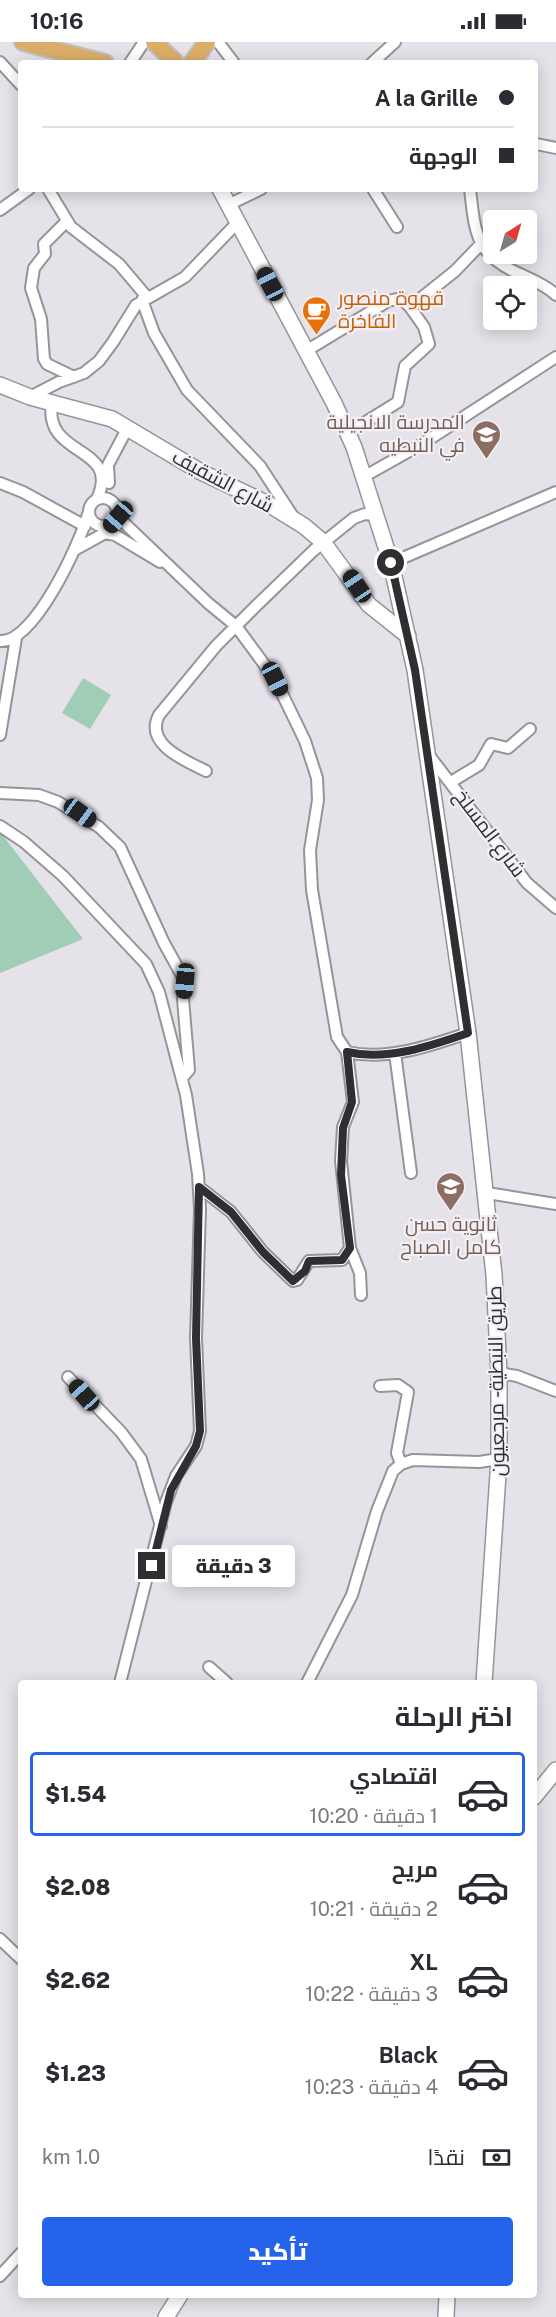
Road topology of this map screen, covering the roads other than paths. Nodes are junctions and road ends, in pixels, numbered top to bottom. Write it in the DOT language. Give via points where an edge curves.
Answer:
graph roads {
  1 [pos="23,42"];
  2 [pos="144,42"];
  3 [pos="154,42"];
  4 [pos="207,42"];
  5 [pos="218,42"];
  6 [pos="396,42"];
  7 [pos="93,60"];
  8 [pos="132,60"];
  9 [pos="173,60"];
  10 [pos="194,60"];
  11 [pos="232,60"];
  12 [pos="375,60"];
  13 [pos="0,62"];
  14 [pos="18,82"];
  15 [pos="538,144"];
  16 [pos="556,148"];
  17 [pos="25,192"];
  18 [pos="50,192"];
  19 [pos="222,192"];
  20 [pos="255,192"];
  21 [pos="376,192"];
  22 [pos="470,192"];
  23 [pos="228,205"];
  24 [pos="0,210"];
  25 [pos="67,221"];
  26 [pos="237,224"];
  27 [pos="397,227"];
  28 [pos="480,245"];
  29 [pos="556,295"];
  30 [pos="145,298"];
  31 [pos="410,307"];
  32 [pos="306,351"];
  33 [pos="556,357"];
  34 [pos="74,377"];
  35 [pos="0,385"];
  36 [pos="30,397"];
  37 [pos="52,403"];
  38 [pos="128,427"];
  39 [pos="348,433"];
  40 [pos="364,476"];
  41 [pos="0,483"];
  42 [pos="556,492"];
  43 [pos="101,498"];
  44 [pos="88,514"];
  45 [pos="375,515"];
  46 [pos="118,517"];
  47 [pos="295,520"];
  48 [pos="85,526"];
  49 [pos="105,530"];
  50 [pos="323,542"];
  51 [pos="76,549"];
  52 [pos="391,563"];
  53 [pos="169,565"];
  54 [pos="236,626"];
  55 [pos="408,636"];
  56 [pos="16,638"];
  57 [pos="0,641"];
  58 [pos="13,660"];
  59 [pos="0,661"];
  60 [pos="530,729"];
  61 [pos="0,735"];
  62 [pos="428,754"];
  63 [pos="206,771"];
  64 [pos="451,782"];
  65 [pos="0,794"];
  66 [pos="0,826"];
  67 [pos="555,905"];
  68 [pos="468,1033"];
  69 [pos="347,1052"];
  70 [pos="395,1053"];
  71 [pos="182,1078"];
  72 [pos="411,1173"];
  73 [pos="199,1187"];
  74 [pos="487,1193"];
  75 [pos="556,1204"];
  76 [pos="350,1248"];
  77 [pos="361,1295"];
  78 [pos="499,1373"];
  79 [pos="68,1377"];
  80 [pos="380,1386"];
  81 [pos="556,1391"];
  82 [pos="499,1459"];
  83 [pos="401,1464"];
  84 [pos="161,1526"];
  85 [pos="209,1667"];
  86 [pos="121,1680"];
  87 [pos="224,1680"];
  88 [pos="309,1680"];
  89 [pos="484,1680"];
  90 [pos="556,1770"];
  91 [pos="537,1793"];
  92 [pos="0,1939"];
  93 [pos="18,1956"];
  94 [pos="18,2256"];
  95 [pos="0,2276"];
  96 [pos="178,2298"];
  97 [pos="188,2298"];
  98 [pos="447,2298"];
  99 [pos="166,2317"];
  100 [pos="177,2317"];
  101 [pos="446,2317"];
  1 -- 7 [label="main road"];
  2 -- 8 [label="street"];
  3 -- 9 [label="main road"];
  4 -- 10 [label="main road"];
  5 -- 11 [label="street"];
  6 -- 12 [label="street"];
  13 -- 14 [label="street"];
  15 -- 16 [label="street"];
  17 -- 24 [label="street"];
  18 -- 25 [label="street"];
  19 -- 23 [label="main road, طريق النبطية - مرجعيون"];
  20 -- 23 [label="street"];
  21 -- 27 [label="street"];
  22 -- 28 [label="street"];
  23 -- 26 [label="main road, طريق النبطية - مرجعيون"];
  25 -- 30 [label="street" via="84,240 118,264"];
  25 -- 34 [label="street" via="44,244 45,254 33,268 31,288 41,319 44,360"];
  26 -- 30 [label="street" via="185,277"];
  26 -- 32 [label="main road, طريق النبطية - مرجعيون"];
  28 -- 29 [label="street" via="497,262"];
  28 -- 31 [label="street"];
  30 -- 34 [label="street" via="99,361"];
  30 -- 47 [label="street" via="153,333 187,390 260,466"];
  31 -- 32 [label="street" via="401,298 387,301"];
  31 -- 39 [label="street" via="424,327 429,344 405,366 398,402"];
  32 -- 39 [label="main road, طريق النبطية - مرجعيون"];
  33 -- 40 [label="street" via="422,444"];
  34 -- 36 [label="street"];
  35 -- 36 [label="main road, شارع الشقيف"];
  36 -- 37 [label="main road, شارع الشقيف"];
  37 -- 38 [label="main road, شارع الشقيف"];
  37 -- 43 [label="street" via="51,419 59,436 91,458 101,471"];
  38 -- 43 [label="street" via="108,465 110,485"];
  38 -- 47 [label="main road, شارع الشقيف" via="187,464"];
  39 -- 40 [label="main road, طريق النبطية - مرجعيون"];
  40 -- 45 [label="main road, طريق النبطية - مرجعيون"];
  41 -- 48 [label="street"];
  42 -- 52 [label="street"];
  43 -- 44 [label="street" via="90,505"];
  43 -- 46 [label="street" via="114,502"];
  44 -- 48 [label="street"];
  44 -- 49 [label="street" via="92,523"];
  45 -- 50 [label="street" via="354,518"];
  45 -- 52 [label="main road, طريق النبطية - مرجعيون"];
  46 -- 49 [label="street"];
  46 -- 53 [label="street"];
  47 -- 50 [label="main road, شارع الشقيف"];
  48 -- 51 [label="street"];
  49 -- 51 [label="street"];
  49 -- 53 [label="street"];
  50 -- 54 [label="street"];
  50 -- 55 [label="main road, شارع الشقيف" via="369,605"];
  51 -- 56 [label="street"];
  52 -- 55 [label="main road, طريق النبطية - مرجعيون"];
  53 -- 54 [label="street"];
  54 -- 63 [label="street" via="181,686 155,723 160,742"];
  54 -- 69 [label="street" via="275,679 305,741 317,778 318,800 310,850 312,890 337,1037"];
  55 -- 62 [label="main road, طريق النبطية - مرجعيون"];
  56 -- 57 [label="street"];
  56 -- 58 [label="street"];
  58 -- 59 [label="street"];
  58 -- 61 [label="street"];
  60 -- 64 [label="street" via="508,748 490,744 478,765"];
  62 -- 64 [label="street, شارع المسلخ"];
  62 -- 68 [label="main road, طريق النبطية - مرجعيون"];
  64 -- 67 [label="street, شارع المسلخ" via="510,863 527,883"];
  65 -- 71 [label="street" via="39,795 58,802 99,827 120,847 185,981 189,1070"];
  66 -- 71 [label="street" via="63,876 146,963 159,992"];
  68 -- 70 [label="street"];
  68 -- 74 [label="main road, طريق النبطية - مرجعيون"];
  69 -- 70 [label="street"];
  69 -- 76 [label="street" via="352,1102 343,1128 341,1175"];
  70 -- 72 [label="street"];
  71 -- 73 [label="street"];
  73 -- 76 [label="street" via="231,1212 293,1281 305,1271 309,1261 342,1260"];
  73 -- 84 [label="street" via="196,1338 200,1431 196,1446 171,1490"];
  74 -- 75 [label="street"];
  74 -- 78 [label="main road, طريق النبطية - مرجعيون"];
  76 -- 77 [label="street" via="360,1274"];
  78 -- 81 [label="street"];
  78 -- 82 [label="main road, طريق النبطية - مرجعيون"];
  79 -- 84 [label="street" via="121,1432 141,1459"];
  80 -- 83 [label="street" via="398,1385 408,1392 396,1453"];
  82 -- 83 [label="street" via="413,1460"];
  82 -- 89 [label="main road, طريق النبطية - مرجعيون"];
  83 -- 88 [label="street" via="387,1482 352,1595"];
  84 -- 86 [label="street"];
  85 -- 87 [label="street"];
  90 -- 91 [label="main road"];
  92 -- 93 [label="street"];
  94 -- 95 [label="street"];
  96 -- 99 [label="main road"];
  97 -- 100 [label="main road"];
  98 -- 101 [label="main road"];
}
